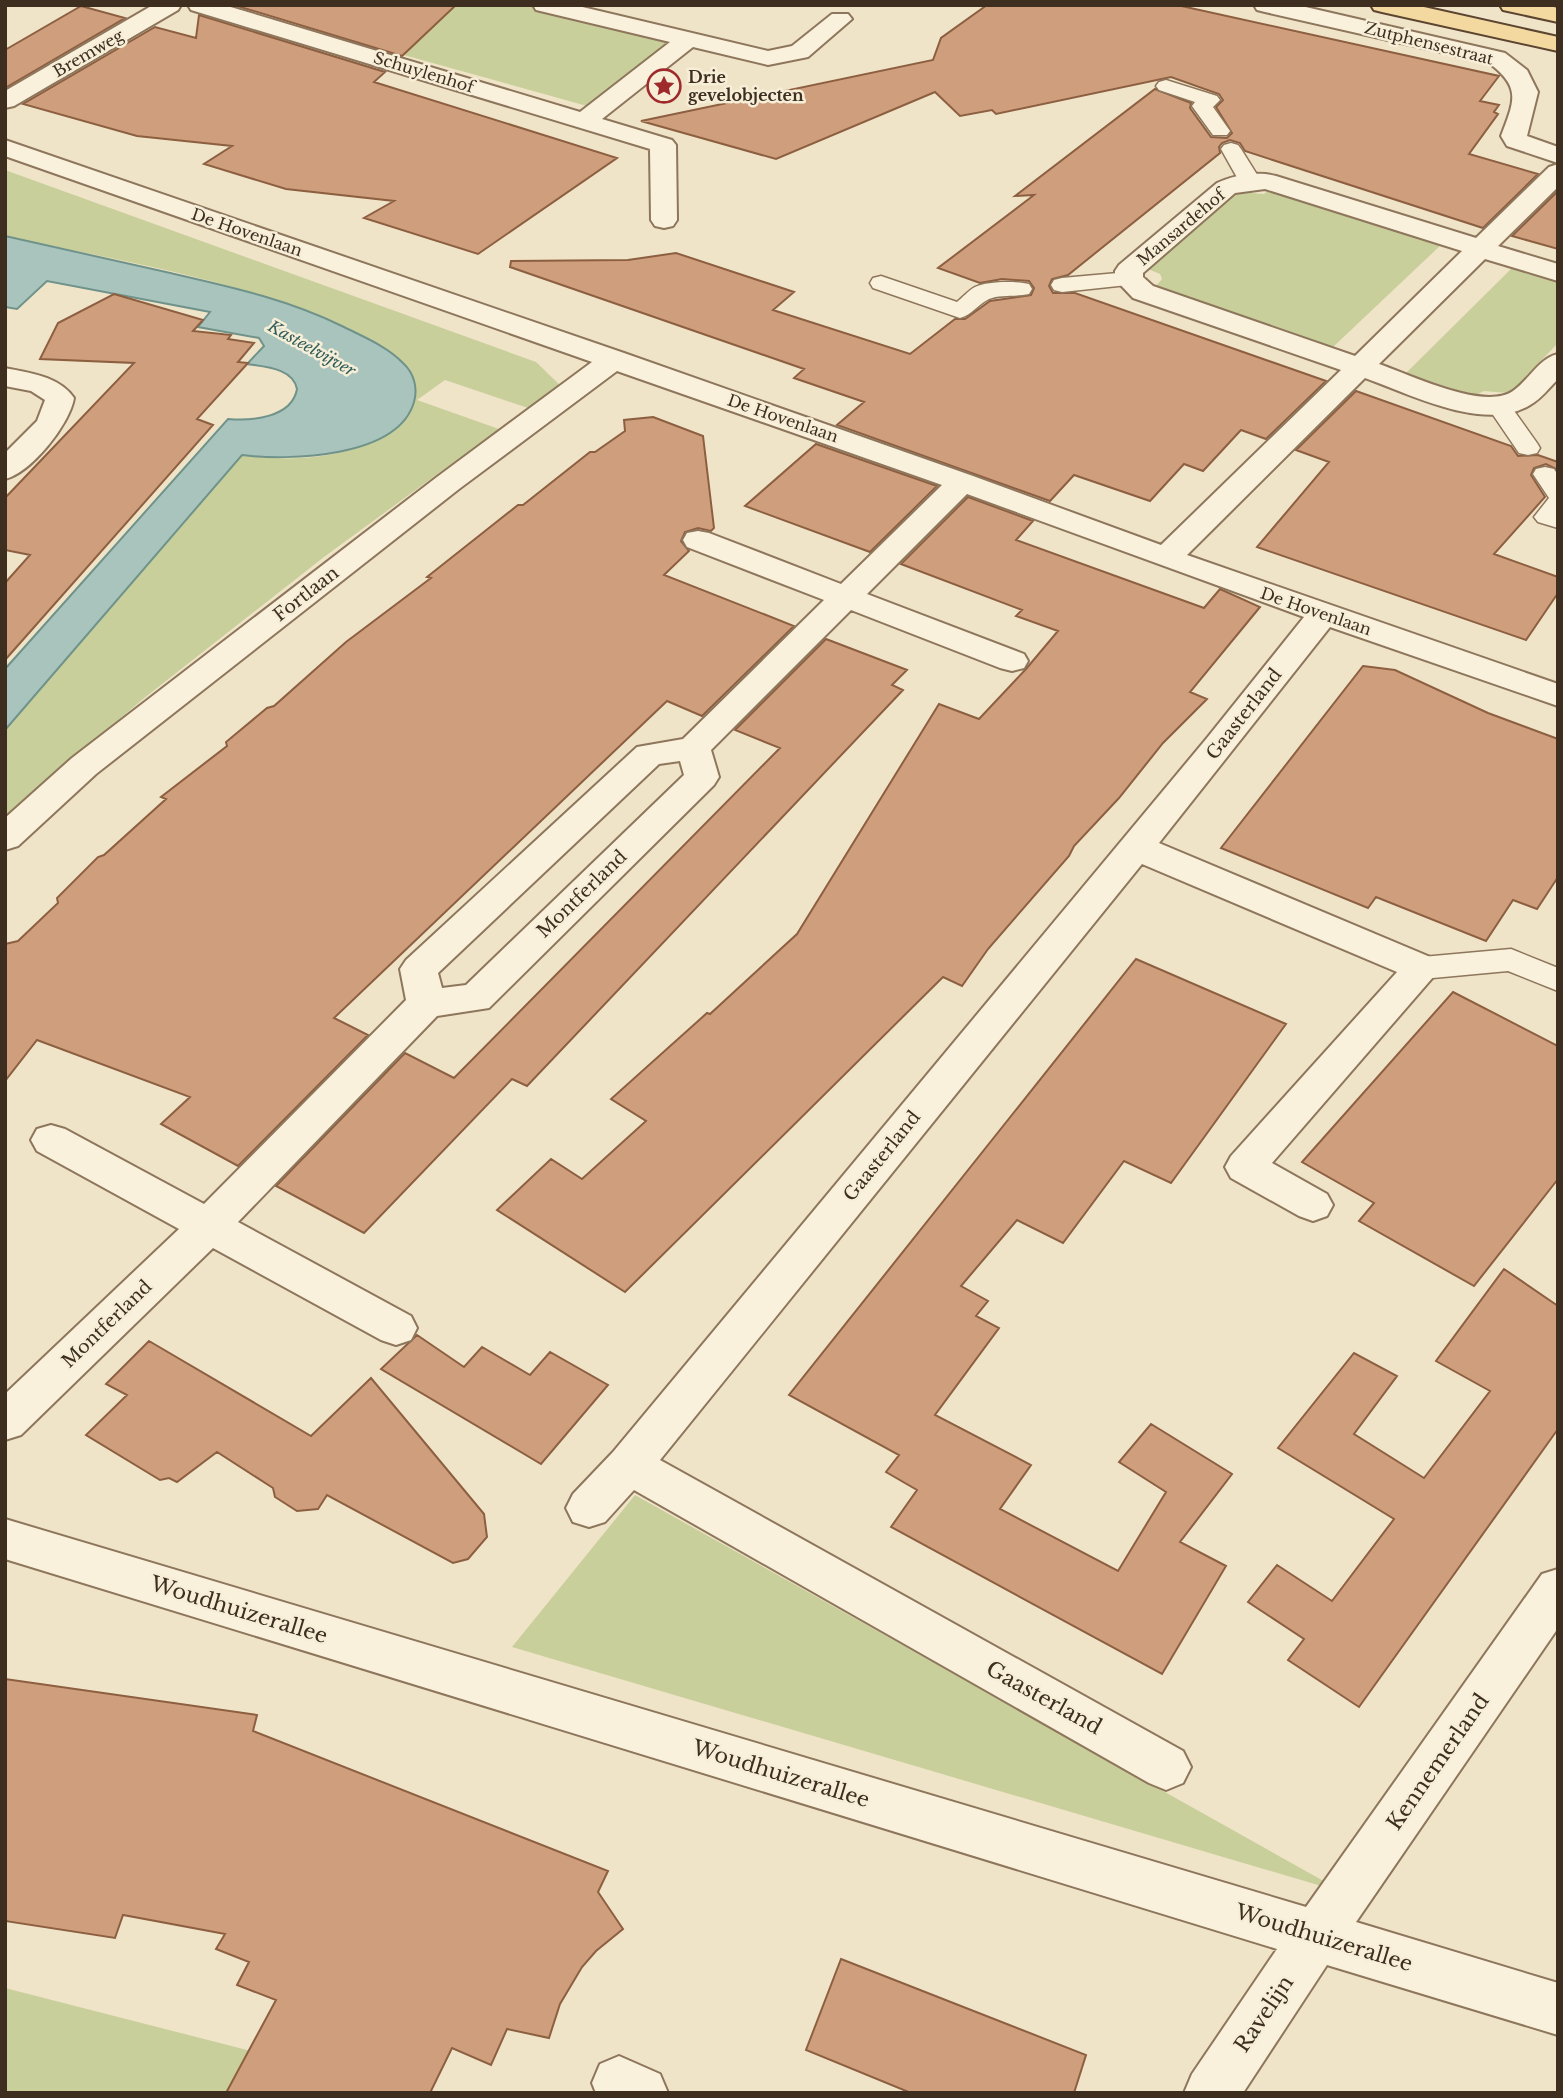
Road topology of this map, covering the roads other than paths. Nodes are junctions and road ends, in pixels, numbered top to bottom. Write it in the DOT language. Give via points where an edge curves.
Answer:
graph roads {
  1 [pos="170,5"];
  2 [pos="199,5"];
  3 [pos="293,5"];
  4 [pos="544,5"];
  5 [pos="1265,5"];
  6 [pos="1382,5"];
  7 [pos="1511,5"];
  8 [pos="1558,15"];
  9 [pos="840,19"];
  10 [pos="263,24"];
  11 [pos="687,40"];
  12 [pos="1558,44"];
  13 [pos="1166,86"];
  14 [pos="5,101"];
  15 [pos="585,120"];
  16 [pos="1220,131"];
  17 [pos="5,146"];
  18 [pos="1231,149"];
  19 [pos="1557,169"];
  20 [pos="1250,181"];
  21 [pos="664,220"];
  22 [pos="1482,248"];
  23 [pos="1558,273"];
  24 [pos="1129,279"];
  25 [pos="881,283"];
  26 [pos="1062,285"];
  27 [pos="1021,289"];
  28 [pos="614,359"];
  29 [pos="1558,362"];
  30 [pos="1361,367"];
  31 [pos="5,377"];
  32 [pos="1499,406"];
  33 [pos="1528,449"];
  34 [pos="5,470"];
  35 [pos="962,482"];
  36 [pos="1558,503"];
  37 [pos="1558,521"];
  38 [pos="698,540"];
  39 [pos="1166,558"];
  40 [pos="847,597"];
  41 [pos="1324,613"];
  42 [pos="1012,661"];
  43 [pos="1558,696"];
  44 [pos="693,748"];
  45 [pos="5,838"];
  46 [pos="1136,847"];
  47 [pos="1422,968"];
  48 [pos="1558,980"];
  49 [pos="426,1003"];
  50 [pos="51,1140"];
  51 [pos="1313,1205"];
  52 [pos="209,1226"];
  53 [pos="396,1328"];
  54 [pos="5,1422"];
  55 [pos="629,1465"];
  56 [pos="589,1508"];
  57 [pos="5,1539"];
  58 [pos="1558,1589"];
  59 [pos="1166,1767"];
  60 [pos="1317,1935"];
  61 [pos="1558,2009"];
  62 [pos="1212,2093"];
  1 -- 14 [label="street, Bremweg"];
  2 -- 10 [label="street, Schuylenhof"];
  3 -- 10 [label="street"];
  4 -- 11 [label="street"];
  5 -- 19 [label="street, Zutphensestraat" via="1497,58 1516,71 1526,94 1516,141"];
  6 -- 12 [label="main road, Zutphensestraat"];
  7 -- 8 [label="main road"];
  9 -- 11 [label="street" via="804,49 781,57 756,57"];
  10 -- 15 [label="street, Schuylenhof"];
  11 -- 15 [label="street"];
  13 -- 16 [label="lane" via="1210,100 1202,106"];
  15 -- 21 [label="street, Schuylenhof" via="663,145"];
  17 -- 28 [label="street, De Hovenlaan"];
  18 -- 20 [label="lane"];
  19 -- 22 [label="street"];
  20 -- 22 [label="street" via="1281,185"];
  20 -- 24 [label="street, Mansardehof" via="1226,188 1135,264"];
  22 -- 23 [label="street"];
  22 -- 30 [label="street"];
  24 -- 26 [label="lane"];
  24 -- 30 [label="street, Mansardehof" via="1143,292"];
  25 -- 27 [label="lane" via="960,311 983,292"];
  28 -- 35 [label="street, De Hovenlaan"];
  28 -- 45 [label="street, Fortlaan" via="84,766"];
  29 -- 32 [label="street, Mansardehof" via="1524,399"];
  30 -- 32 [label="street, Mansardehof" via="1468,404"];
  30 -- 39 [label="street"];
  31 -- 34 [label="street" via="36,383 60,398 54,420"];
  32 -- 33 [label="lane"];
  35 -- 39 [label="street, De Hovenlaan"];
  35 -- 40 [label="street"];
  36 -- 37 [label="lane" via="1547,517"];
  38 -- 40 [label="street"];
  39 -- 41 [label="street, De Hovenlaan"];
  40 -- 42 [label="street"];
  40 -- 44 [label="street"];
  41 -- 43 [label="street, De Hovenlaan"];
  41 -- 46 [label="street, Gaasterland"];
  44 -- 49 [label="street" via="649,755 419,969"];
  44 -- 49 [label="street, Montferland" via="702,777 476,998"];
  46 -- 47 [label="street"];
  46 -- 55 [label="street, Gaasterland"];
  47 -- 48 [label="lane" via="1511,960"];
  47 -- 51 [label="street" via="1245,1167"];
  49 -- 52 [label="street, Montferland"];
  50 -- 52 [label="street"];
  52 -- 53 [label="street"];
  52 -- 54 [label="street, Montferland"];
  55 -- 56 [label="street, Gaasterland"];
  55 -- 59 [label="street, Gaasterland"];
  57 -- 60 [label="street, Woudhuizerallee"];
  58 -- 60 [label="street, Kennemerland"];
  60 -- 61 [label="street, Woudhuizerallee"];
  60 -- 62 [label="street, Ravelijn"];
}
